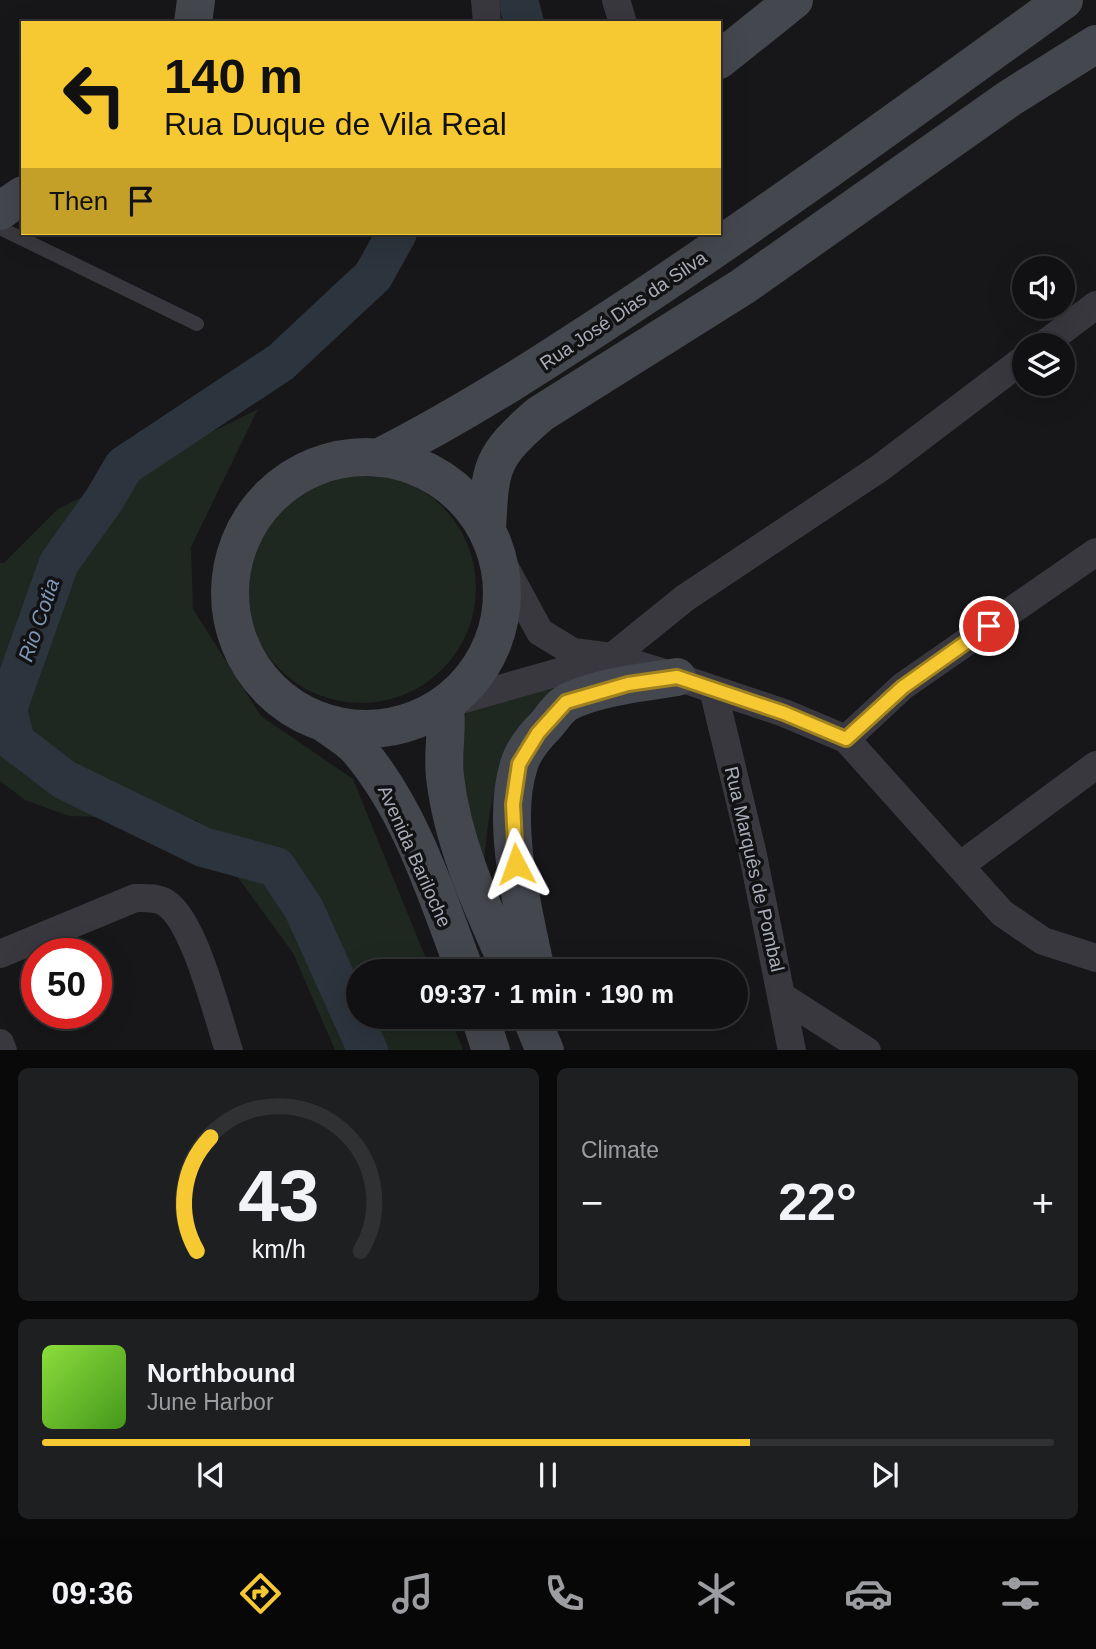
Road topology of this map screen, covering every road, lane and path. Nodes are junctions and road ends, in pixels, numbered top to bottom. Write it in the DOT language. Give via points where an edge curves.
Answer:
graph roads {
  1 [pos="196,0"];
  2 [pos="485,0"];
  3 [pos="616,0"];
  4 [pos="794,0"];
  5 [pos="1064,0"];
  6 [pos="193,21"];
  7 [pos="488,21"];
  8 [pos="622,21"];
  9 [pos="1096,44"];
  10 [pos="721,58"];
  11 [pos="21,196"];
  12 [pos="0,211"];
  13 [pos="0,228"];
  14 [pos="1096,305"];
  15 [pos="197,324"];
  16 [pos="1059,333"];
  17 [pos="1012,368"];
  18 [pos="378,458"];
  19 [pos="492,543"];
  20 [pos="1096,552"];
  21 [pos="612,657"];
  22 [pos="677,677"];
  23 [pos="713,689"];
  24 [pos="447,705"];
  25 [pos="322,722"];
  26 [pos="846,739"];
  27 [pos="1096,765"];
  28 [pos="961,865"];
  29 [pos="0,954"];
  30 [pos="1096,958"];
  31 [pos="460,959"];
  32 [pos="506,959"];
  33 [pos="533,959"];
  34 [pos="783,997"];
  35 [pos="484,1029"];
  36 [pos="229,1050"];
  37 [pos="491,1050"];
  38 [pos="792,1050"];
  39 [pos="865,1050"];
  1 -- 6 [label="main road"];
  2 -- 7 [label="street"];
  3 -- 8 [label="street"];
  4 -- 10 [label="main road"];
  5 -- 18 [label="main road, Rua José Dias da Silva" via="708,254 507,388"];
  9 -- 19 [label="main road" via="1010,98 742,287 540,414 501,452 490,477"];
  11 -- 12 [label="main road"];
  13 -- 15 [label="lane"];
  14 -- 16 [label="street"];
  17 -- 21 [label="street" via="880,468 685,598"];
  18 -- 19 [label="main road" via="411,465 442,480 468,503"];
  18 -- 25 [label="main road" via="345,459 314,468 285,484 249,525 232,565 233,619 247,660 267,687 292,708"];
  19 -- 21 [label="street" via="540,632 573,652"];
  19 -- 24 [label="main road" via="503,594 500,626 471,681"];
  20 -- 26 [label="street" via="903,687"];
  21 -- 22 [label="street"];
  21 -- 24 [label="street"];
  22 -- 23 [label="street"];
  22 -- 33 [label="main road" via="628,684 566,702 538,733 519,764 514,843"];
  23 -- 26 [label="street"];
  23 -- 34 [label="street, Rua Marquês de Pombal"];
  24 -- 25 [label="main road" via="409,723 365,729"];
  24 -- 32 [label="main road" via="444,773 449,806 463,861"];
  25 -- 31 [label="main road, Avenida Bariloche" via="356,747 380,778 432,883"];
  26 -- 28 [label="street"];
  27 -- 28 [label="street"];
  28 -- 30 [label="street" via="1002,913 1043,942"];
  29 -- 36 [label="street" via="135,898 165,902 188,928"];
  34 -- 38 [label="street, Rua Marquês de Pombal"];
  34 -- 39 [label="street"];
  35 -- 37 [label="main road"];
}
